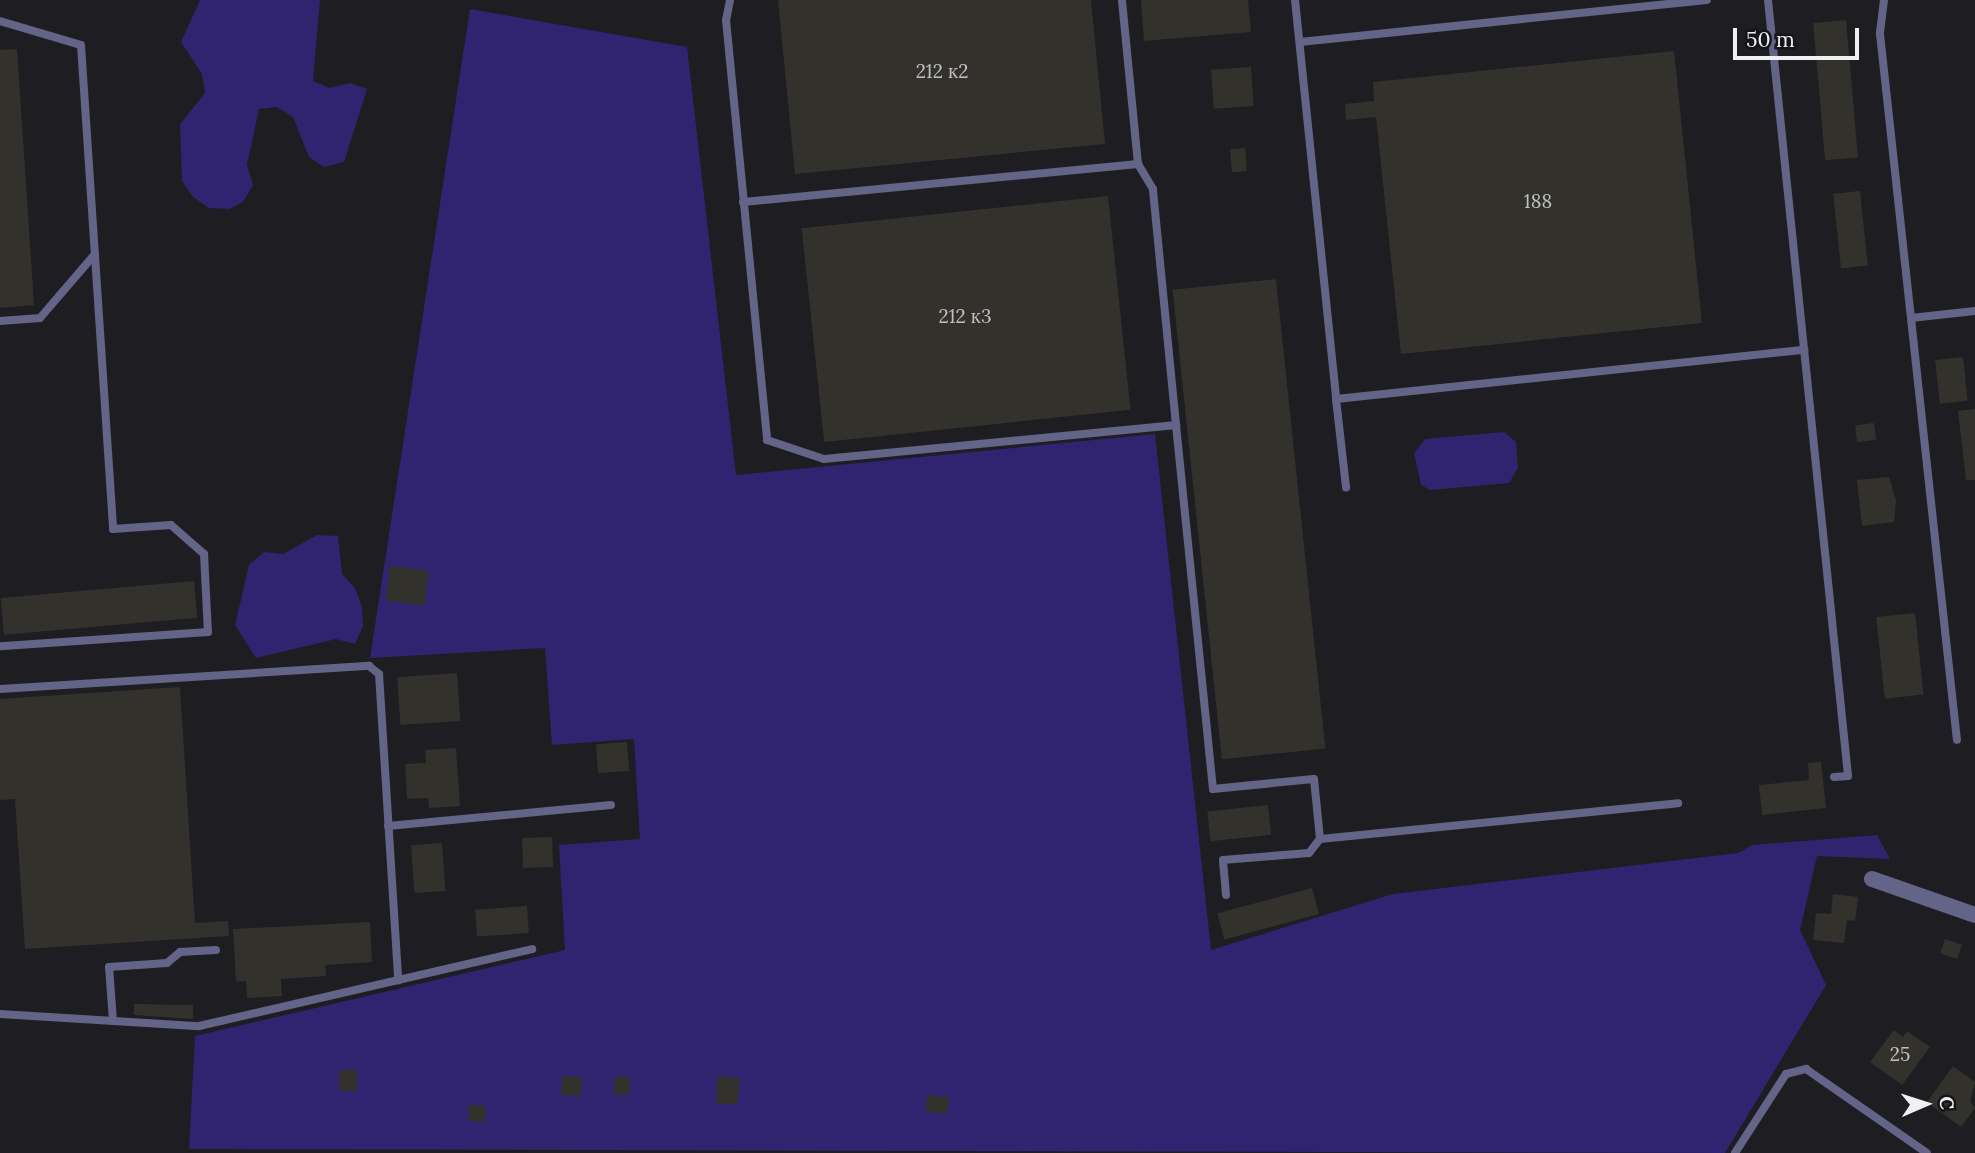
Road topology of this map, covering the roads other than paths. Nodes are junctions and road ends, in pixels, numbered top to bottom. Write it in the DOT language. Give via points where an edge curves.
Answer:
graph roads {
  1 [pos="730,0"];
  2 [pos="1122,0"];
  3 [pos="1295,0"];
  4 [pos="1707,0"];
  5 [pos="1768,0"];
  6 [pos="1884,0"];
  7 [pos="0,22"];
  8 [pos="1300,42"];
  9 [pos="1138,164"];
  10 [pos="743,202"];
  11 [pos="95,254"];
  12 [pos="1975,311"];
  13 [pos="1911,318"];
  14 [pos="0,321"];
  15 [pos="1804,350"];
  16 [pos="1336,399"];
  17 [pos="1176,425"];
  18 [pos="1346,487"];
  19 [pos="0,646"];
  20 [pos="0,689"];
  21 [pos="1957,740"];
  22 [pos="1834,777"];
  23 [pos="1678,803"];
  24 [pos="611,805"];
  25 [pos="388,826"];
  26 [pos="1320,839"];
  27 [pos="1872,879"];
  28 [pos="1226,895"];
  29 [pos="1975,915"];
  30 [pos="532,949"];
  31 [pos="216,950"];
  32 [pos="398,980"];
  33 [pos="0,1014"];
  34 [pos="113,1021"];
  35 [pos="1735,1153"];
  36 [pos="1927,1153"];
  1 -- 10 [label="lane" via="726,20"];
  2 -- 9 [label="lane"];
  3 -- 8 [label="lane"];
  4 -- 8 [label="lane"];
  5 -- 15 [label="lane"];
  6 -- 13 [label="lane" via="1880,34"];
  7 -- 11 [label="lane" via="81,45"];
  8 -- 16 [label="lane"];
  9 -- 10 [label="lane"];
  9 -- 17 [label="lane" via="1153,189"];
  10 -- 17 [label="lane" via="767,440 824,459"];
  11 -- 14 [label="lane" via="40,318"];
  11 -- 19 [label="lane" via="113,529 171,525 204,554 208,632"];
  12 -- 13 [label="lane"];
  13 -- 21 [label="lane"];
  15 -- 16 [label="lane"];
  15 -- 22 [label="lane" via="1848,776"];
  16 -- 18 [label="lane"];
  17 -- 26 [label="lane" via="1213,789 1314,779"];
  20 -- 25 [label="lane" via="369,666 379,674"];
  23 -- 26 [label="lane"];
  24 -- 25 [label="lane"];
  25 -- 32 [label="lane"];
  26 -- 28 [label="lane" via="1309,853 1223,860"];
  27 -- 29 [label="street"];
  30 -- 32 [label="lane"];
  31 -- 34 [label="lane" via="180,952 167,963 109,967"];
  32 -- 34 [label="lane" via="199,1026"];
  33 -- 34 [label="lane"];
  35 -- 36 [label="lane" via="1786,1074 1806,1069"];
}
